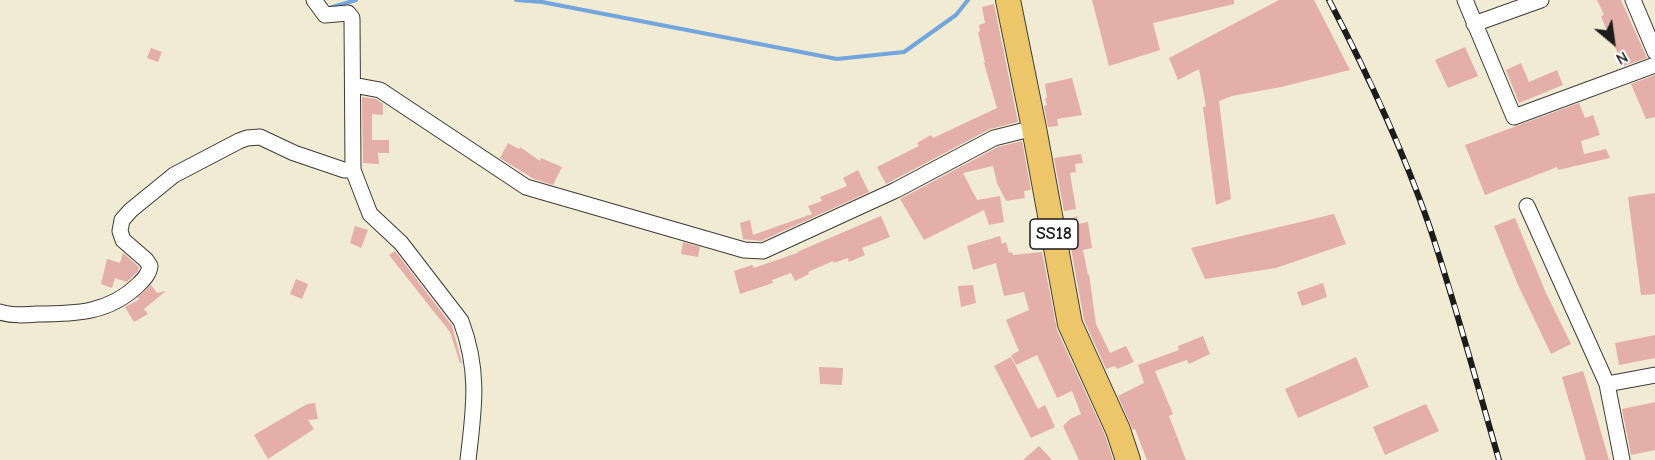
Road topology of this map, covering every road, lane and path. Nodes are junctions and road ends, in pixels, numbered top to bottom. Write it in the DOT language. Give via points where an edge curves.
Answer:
graph roads {
  1 [pos="314,0"];
  2 [pos="1008,0"];
  3 [pos="1465,0"];
  4 [pos="1541,0"];
  5 [pos="1634,0"];
  6 [pos="1474,24"];
  7 [pos="1655,52"];
  8 [pos="1655,65"];
  9 [pos="353,85"];
  10 [pos="1034,128"];
  11 [pos="353,170"];
  12 [pos="1527,206"];
  13 [pos="0,312"];
  14 [pos="1655,375"];
  15 [pos="1606,384"];
  16 [pos="468,460"];
  17 [pos="1128,460"];
  18 [pos="1622,460"];
  1 -- 9 [label="street" via="325,15 348,13 352,18"];
  2 -- 10 [label="main road, SS18"];
  3 -- 6 [label="street"];
  4 -- 6 [label="street"];
  5 -- 7 [label="street"];
  6 -- 8 [label="street" via="1514,117"];
  9 -- 10 [label="street" via="380,90 526,187 723,244 763,251 896,190 994,138"];
  9 -- 11 [label="street"];
  10 -- 17 [label="main road, SS18" via="1070,324"];
  11 -- 13 [label="street" via="294,153 260,137 239,141 174,175 122,220 123,240 150,266 141,282 125,297 96,309 67,314"];
  11 -- 16 [label="street" via="370,214 401,243 461,321 473,362 476,392"];
  12 -- 15 [label="street"];
  14 -- 15 [label="street"];
  15 -- 18 [label="street"];
}
